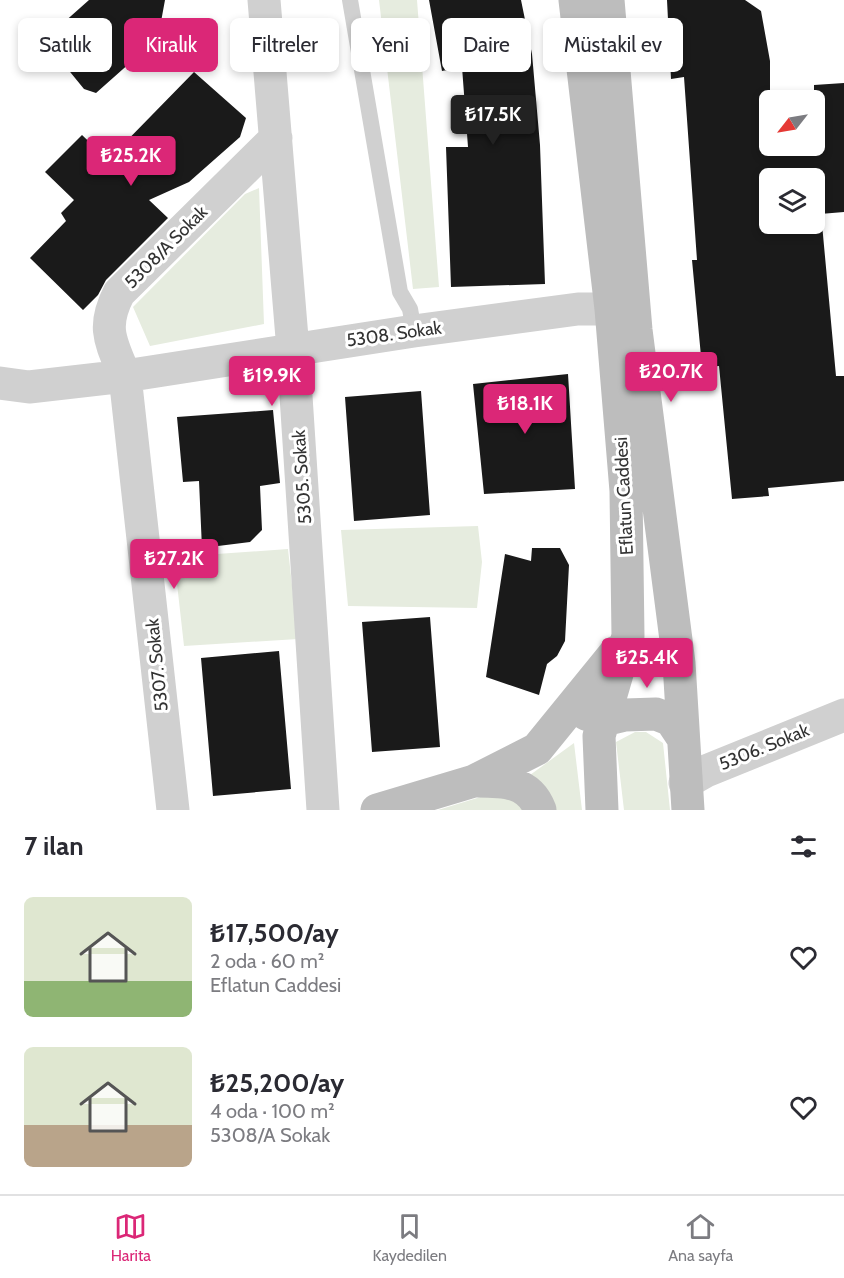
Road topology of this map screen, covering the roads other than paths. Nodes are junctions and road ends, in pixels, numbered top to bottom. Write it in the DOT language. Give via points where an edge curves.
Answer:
graph roads {
  1 [pos="264,0"];
  2 [pos="350,0"];
  3 [pos="575,0"];
  4 [pos="608,0"];
  5 [pos="276,138"];
  6 [pos="611,309"];
  7 [pos="414,331"];
  8 [pos="293,350"];
  9 [pos="124,376"];
  10 [pos="0,383"];
  11 [pos="628,636"];
  12 [pos="571,710"];
  13 [pos="844,715"];
  14 [pos="604,720"];
  15 [pos="683,738"];
  16 [pos="474,781"];
  17 [pos="686,796"];
  18 [pos="173,810"];
  19 [pos="323,810"];
  20 [pos="377,810"];
  21 [pos="540,810"];
  22 [pos="602,810"];
  1 -- 5 [label="street, 5305. Sokak"];
  2 -- 7 [label="lane" via="400,292 410,309"];
  3 -- 6 [label="main road, Eflatun Caddesi"];
  4 -- 15 [label="main road, Eflatun Caddesi" via="636,330 679,663"];
  5 -- 8 [label="street, 5305. Sokak"];
  5 -- 9 [label="street, 5308/A Sokak" via="119,293 109,313 109,336"];
  6 -- 7 [label="street, 5308. Sokak" via="578,309"];
  6 -- 11 [label="main road, Eflatun Caddesi" via="626,491"];
  7 -- 8 [label="street, 5308. Sokak"];
  8 -- 9 [label="street, 5308. Sokak"];
  8 -- 19 [label="street, 5305. Sokak"];
  9 -- 10 [label="street, 5308. Sokak" via="29,387"];
  9 -- 18 [label="street, 5307. Sokak"];
  11 -- 12 [label="main road"];
  11 -- 14 [label="main road, Eflatun Caddesi"];
  12 -- 14 [label="main road"];
  12 -- 16 [label="main road" via="537,749"];
  13 -- 17 [label="street, 5306. Sokak" via="706,771"];
  14 -- 15 [label="main road" via="656,714 671,720"];
  14 -- 22 [label="main road, Eflatun Caddesi" via="599,736"];
  15 -- 17 [label="main road, Eflatun Caddesi"];
  16 -- 20 [label="main road"];
  16 -- 21 [label="main road" via="508,781 525,789"];
}
